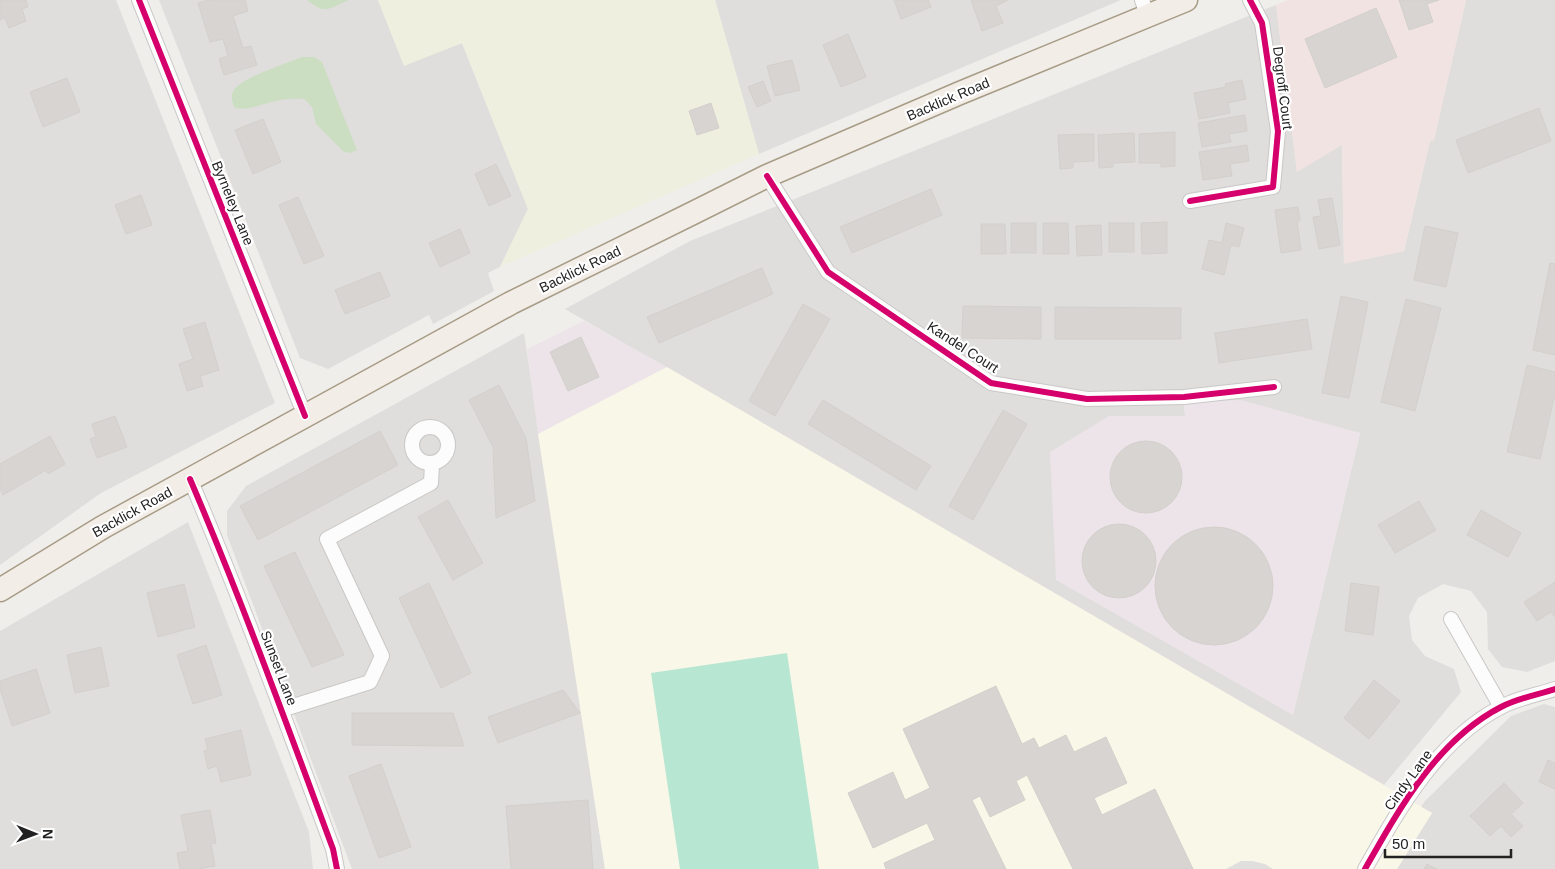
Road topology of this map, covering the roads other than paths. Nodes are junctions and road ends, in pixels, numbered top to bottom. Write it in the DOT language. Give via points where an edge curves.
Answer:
graph roads {
  1 [pos="139,0"];
  2 [pos="1186,0"];
  3 [pos="1250,0"];
  4 [pos="1145,8"];
  5 [pos="767,176"];
  6 [pos="1190,201"];
  7 [pos="1274,387"];
  8 [pos="304,416"];
  9 [pos="432,464"];
  10 [pos="190,479"];
  11 [pos="0,590"];
  12 [pos="1451,619"];
  13 [pos="1555,689"];
  14 [pos="1501,706"];
  15 [pos="281,710"];
  16 [pos="1368,863"];
  17 [pos="337,869"];
  1 -- 8 [label="street, Byrneley Lane"];
  2 -- 4 [label="main road, Backlick Road"];
  3 -- 6 [label="street, Degroff Court" via="1262,23 1278,130 1273,187"];
  4 -- 5 [label="main road, Backlick Road" via="960,93"];
  5 -- 7 [label="street, Kandel Court" via="828,272 991,382 1087,399 1184,397"];
  5 -- 8 [label="main road, Backlick Road" via="511,303"];
  8 -- 10 [label="main road, Backlick Road"];
  9 -- 15 [label="street" via="431,483 327,539 382,656 370,682"];
  10 -- 11 [label="main road, Backlick Road"];
  10 -- 15 [label="street, Sunset Lane"];
  12 -- 14 [label="street"];
  13 -- 14 [label="street, Cindy Lane"];
  14 -- 16 [label="street, Cindy Lane" via="1459,736 1436,760 1409,794"];
  15 -- 17 [label="street, Sunset Lane" via="333,849"];
}
